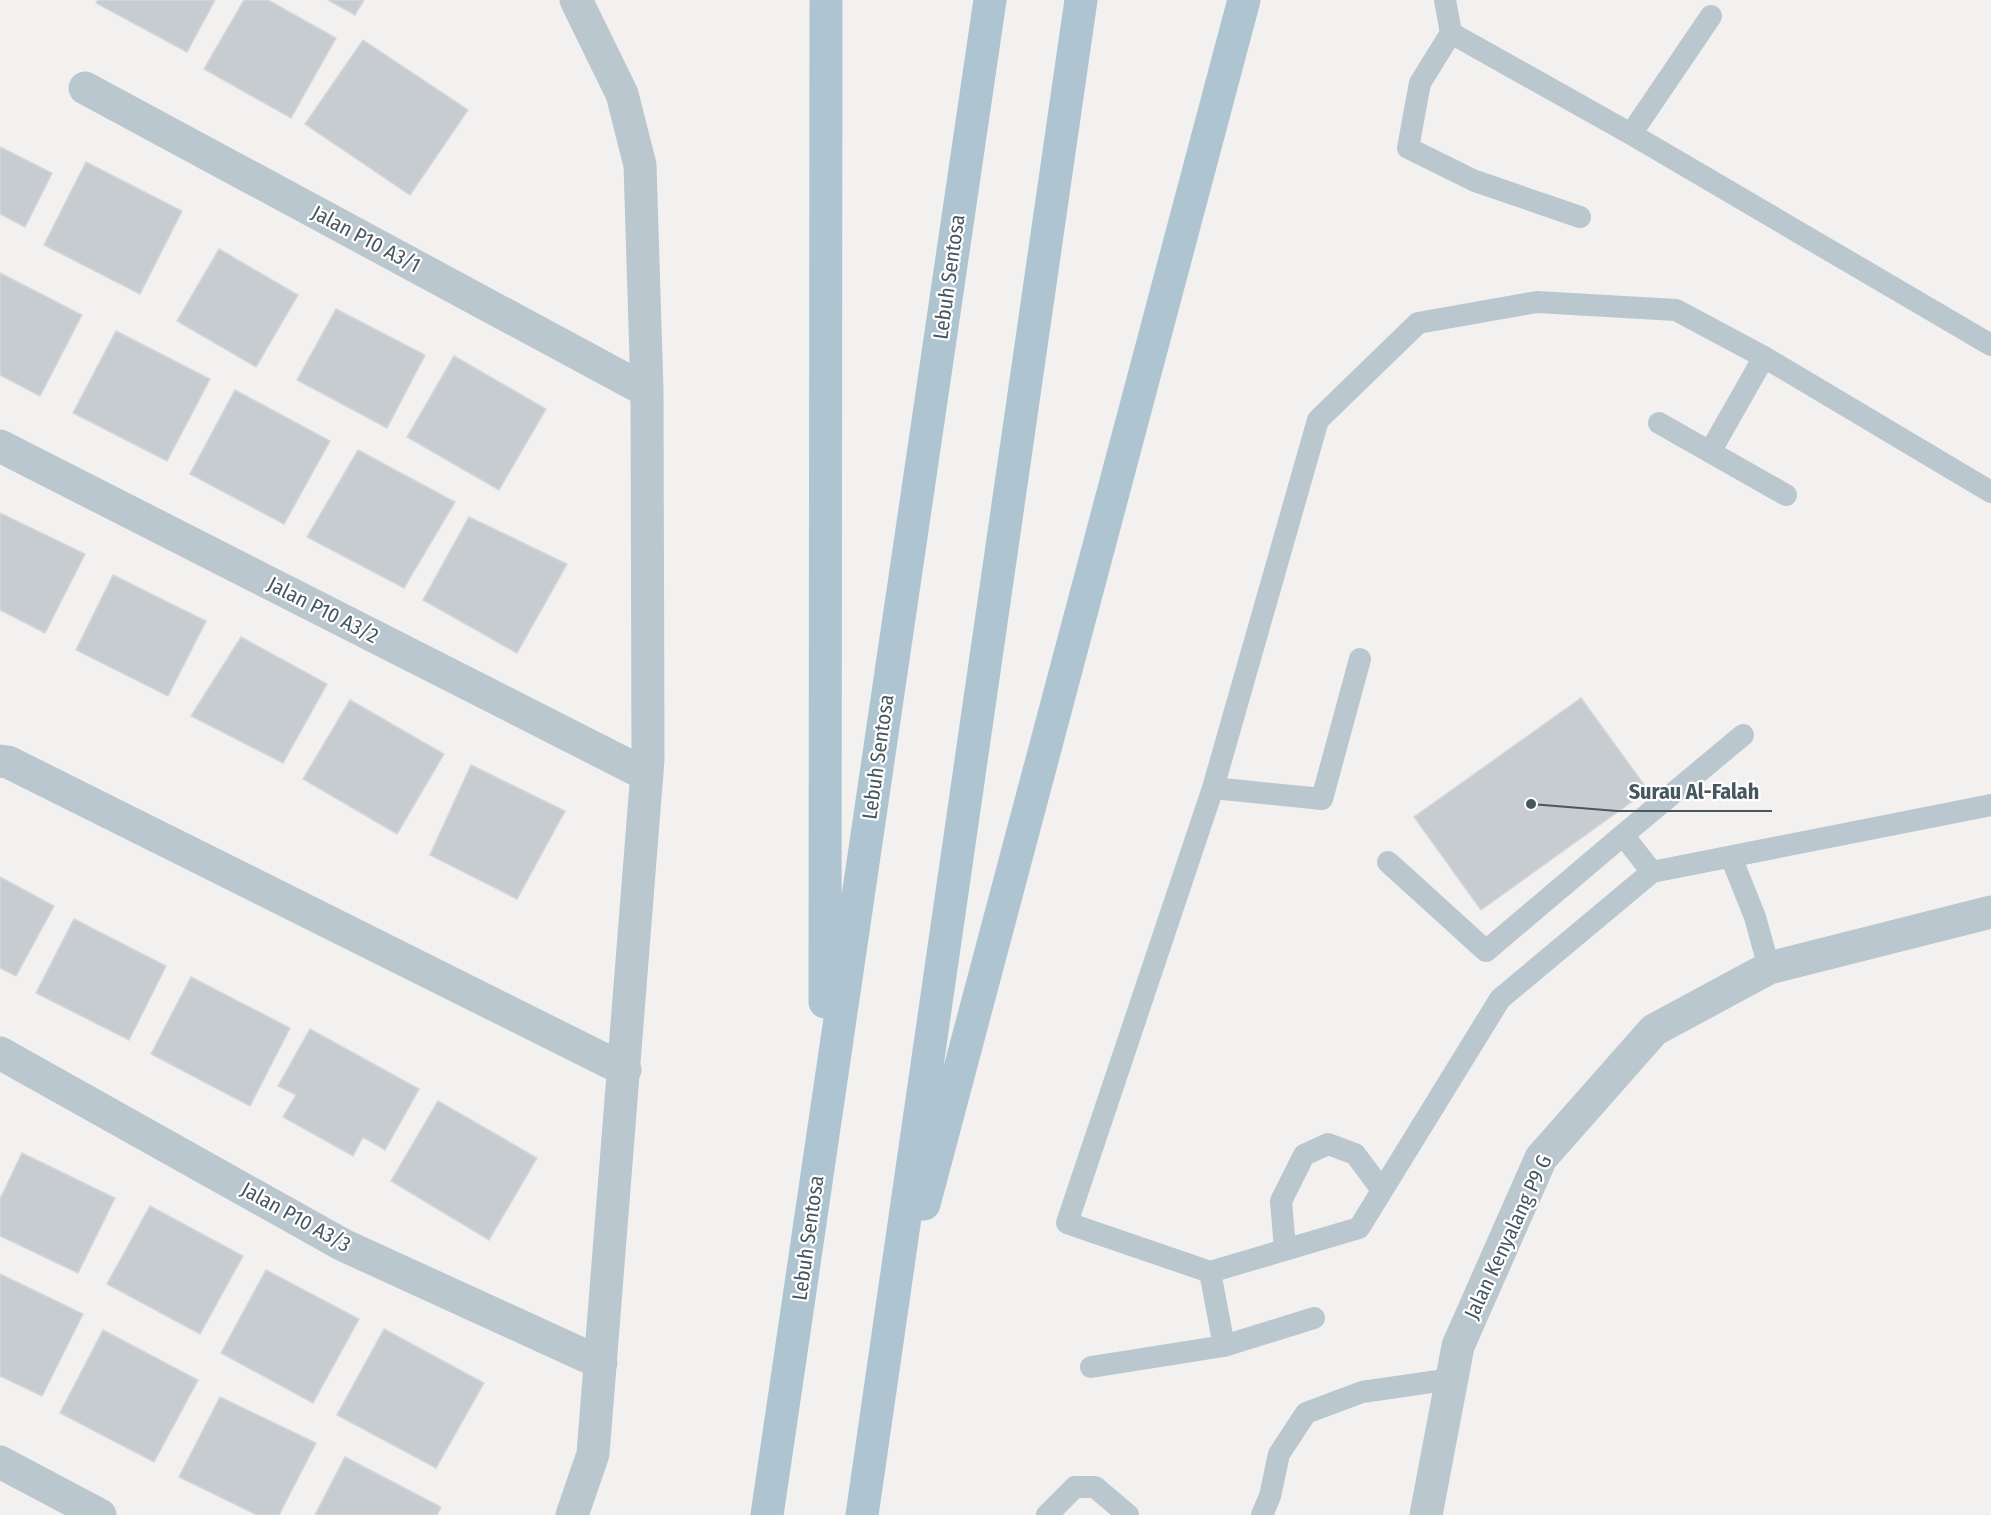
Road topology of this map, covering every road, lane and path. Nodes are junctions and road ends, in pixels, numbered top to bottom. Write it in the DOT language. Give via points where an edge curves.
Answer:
graph roads {
  1 [pos="576,0"];
  2 [pos="826,0"];
  3 [pos="990,0"];
  4 [pos="1081,0"];
  5 [pos="1244,0"];
  6 [pos="1445,0"];
  7 [pos="1711,16"];
  8 [pos="1451,33"];
  9 [pos="85,88"];
  10 [pos="1631,134"];
  11 [pos="1581,217"];
  12 [pos="1991,345"];
  13 [pos="1764,357"];
  14 [pos="647,391"];
  15 [pos="1659,423"];
  16 [pos="0,446"];
  17 [pos="1710,452"];
  18 [pos="1991,492"];
  19 [pos="1786,495"];
  20 [pos="1360,659"];
  21 [pos="1743,735"];
  22 [pos="0,761"];
  23 [pos="646,775"];
  24 [pos="1213,788"];
  25 [pos="1991,805"];
  26 [pos="1623,835"];
  27 [pos="1731,857"];
  28 [pos="1388,862"];
  29 [pos="1652,872"];
  30 [pos="1991,912"];
  31 [pos="1769,968"];
  32 [pos="0,1053"];
  33 [pos="625,1070"];
  34 [pos="825,1118"];
  35 [pos="1382,1190"];
  36 [pos="1285,1249"];
  37 [pos="1210,1272"];
  38 [pos="1314,1318"];
  39 [pos="1224,1346"];
  40 [pos="884,1354"];
  41 [pos="601,1363"];
  42 [pos="1091,1367"];
  43 [pos="1452,1379"];
  44 [pos="0,1462"];
  45 [pos="100,1515"];
  46 [pos="572,1515"];
  47 [pos="767,1515"];
  48 [pos="862,1515"];
  49 [pos="1047,1515"];
  50 [pos="1128,1515"];
  51 [pos="1262,1515"];
  52 [pos="1426,1515"];
  1 -- 14 [label="street" via="622,94 640,165"];
  2 -- 34 [label="main road"];
  3 -- 34 [label="main road, Lebuh Sentosa"];
  4 -- 40 [label="main road"];
  5 -- 40 [label="main road"];
  6 -- 8 [label="lane"];
  7 -- 10 [label="lane"];
  8 -- 10 [label="lane"];
  8 -- 11 [label="lane" via="1420,83 1408,148 1475,181"];
  9 -- 14 [label="street, Jalan P10 A3/1"];
  10 -- 12 [label="lane"];
  13 -- 17 [label="lane"];
  13 -- 18 [label="lane"];
  13 -- 24 [label="lane" via="1676,310 1538,302 1418,323 1318,420"];
  14 -- 23 [label="street"];
  15 -- 17 [label="lane"];
  16 -- 23 [label="street, Jalan P10 A3/2"];
  17 -- 19 [label="lane"];
  20 -- 24 [label="lane" via="1322,799"];
  21 -- 26 [label="lane"];
  22 -- 33 [label="street"];
  23 -- 33 [label="street"];
  24 -- 37 [label="lane" via="1067,1223"];
  25 -- 27 [label="lane"];
  26 -- 28 [label="lane" via="1486,951"];
  26 -- 29 [label="lane"];
  27 -- 29 [label="lane"];
  27 -- 31 [label="lane" via="1755,917"];
  29 -- 35 [label="lane" via="1500,999"];
  30 -- 31 [label="street, Jalan Kenyalang P9 G"];
  31 -- 43 [label="street, Jalan Kenyalang P9 G" via="1654,1030 1541,1158 1458,1346"];
  32 -- 41 [label="street, Jalan P10 A3/3" via="343,1245"];
  33 -- 41 [label="street"];
  34 -- 47 [label="main road, Lebuh Sentosa"];
  35 -- 36 [label="lane" via="1359,1228"];
  35 -- 36 [label="lane" via="1355,1154 1328,1144 1304,1155 1281,1200"];
  36 -- 37 [label="lane"];
  37 -- 39 [label="lane"];
  38 -- 39 [label="lane"];
  39 -- 42 [label="lane"];
  40 -- 48 [label="main road"];
  41 -- 46 [label="street" via="593,1454"];
  43 -- 51 [label="lane" via="1362,1392 1306,1413 1279,1454"];
  43 -- 52 [label="street, Jalan Kenyalang P9 G"];
  44 -- 45 [label="street"];
  49 -- 50 [label="lane" via="1075,1487 1095,1487"];
}
